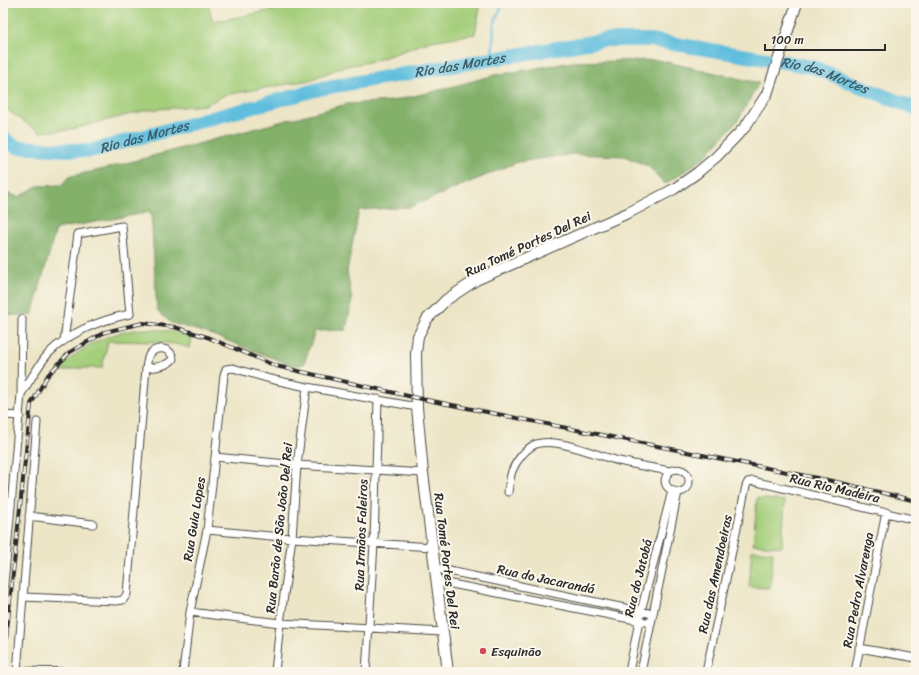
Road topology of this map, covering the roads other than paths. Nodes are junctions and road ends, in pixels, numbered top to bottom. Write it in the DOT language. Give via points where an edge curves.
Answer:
graph roads {
  1 [pos="797,3"];
  2 [pos="22,319"];
  3 [pos="64,341"];
  4 [pos="146,368"];
  5 [pos="307,388"];
  6 [pos="21,394"];
  7 [pos="378,399"];
  8 [pos="417,407"];
  9 [pos="3,415"];
  10 [pos="20,416"];
  11 [pos="38,422"];
  12 [pos="215,457"];
  13 [pos="297,465"];
  14 [pos="375,471"];
  15 [pos="670,471"];
  16 [pos="423,473"];
  17 [pos="748,482"];
  18 [pos="508,492"];
  19 [pos="675,492"];
  20 [pos="886,512"];
  21 [pos="29,516"];
  22 [pos="916,520"];
  23 [pos="93,524"];
  24 [pos="207,530"];
  25 [pos="292,538"];
  26 [pos="374,544"];
  27 [pos="432,547"];
  28 [pos="435,568"];
  29 [pos="4,574"];
  30 [pos="436,581"];
  31 [pos="521,586"];
  32 [pos="3,595"];
  33 [pos="567,596"];
  34 [pos="23,597"];
  35 [pos="519,597"];
  36 [pos="564,606"];
  37 [pos="641,611"];
  38 [pos="190,612"];
  39 [pos="653,614"];
  40 [pos="640,621"];
  41 [pos="280,623"];
  42 [pos="651,623"];
  43 [pos="370,628"];
  44 [pos="443,632"];
  45 [pos="859,648"];
  46 [pos="916,658"];
  47 [pos="17,671"];
  48 [pos="67,672"];
  49 [pos="82,672"];
  50 [pos="184,672"];
  51 [pos="275,672"];
  52 [pos="366,672"];
  53 [pos="448,672"];
  54 [pos="629,672"];
  55 [pos="641,672"];
  56 [pos="706,672"];
  57 [pos="855,672"];
  1 -- 8 [label="main road, Rua Tomé Portes Del Rei" via="767,94 745,127 716,158 674,189 630,212 476,280 446,300 427,319 418,336"];
  2 -- 6 [label="street"];
  3 -- 3 [label="street" via="84,328 130,314 122,226 78,234"];
  3 -- 6 [label="street" via="49,353"];
  4 -- 34 [label="street" via="127,594 123,600 116,601"];
  5 -- 7 [label="street"];
  5 -- 12 [label="street, Rua Guia Lopes" via="233,368 226,369"];
  5 -- 13 [label="street, Rua Barão de São João Del Rei"];
  6 -- 10 [label="street"];
  7 -- 8 [label="street"];
  7 -- 14 [label="street, Rua Irmãos Faleiros"];
  8 -- 16 [label="main road, Rua Tomé Portes Del Rei"];
  9 -- 10 [label="street"];
  10 -- 29 [label="street"];
  11 -- 21 [label="street"];
  12 -- 13 [label="street"];
  12 -- 24 [label="street, Rua Guia Lopes"];
  13 -- 14 [label="street"];
  13 -- 25 [label="street, Rua Barão de São João Del Rei"];
  14 -- 16 [label="street"];
  14 -- 26 [label="street, Rua Irmãos Faleiros"];
  15 -- 18 [label="street" via="619,461 578,448 536,444 519,459 512,472"];
  15 -- 19 [label="street" via="665,482"];
  15 -- 19 [label="street" via="681,470 687,474 689,482 682,491"];
  16 -- 27 [label="main road, Rua Tomé Portes Del Rei"];
  17 -- 20 [label="street, Rua Rio Madeira" via="753,481"];
  17 -- 56 [label="street, Rua das Amendoeiras"];
  19 -- 37 [label="street, Rua do Jatobá"];
  19 -- 39 [label="street, Rua do Jatobá"];
  20 -- 22 [label="street, Rua Rio Madeira"];
  20 -- 45 [label="street, Rua Pedro Alvarenga"];
  21 -- 23 [label="street"];
  21 -- 34 [label="street"];
  24 -- 25 [label="street"];
  24 -- 38 [label="street, Rua Guia Lopes"];
  25 -- 26 [label="street"];
  25 -- 41 [label="street, Rua Barão de São João Del Rei"];
  26 -- 27 [label="street"];
  26 -- 43 [label="street, Rua Irmãos Faleiros"];
  27 -- 28 [label="main road, Rua Tomé Portes Del Rei"];
  28 -- 30 [label="main road, Rua Tomé Portes Del Rei"];
  28 -- 31 [label="street, Rua do Jacarandá"];
  29 -- 32 [label="street"];
  30 -- 35 [label="street, Rua do Jacarandá"];
  30 -- 44 [label="main road, Rua Tomé Portes Del Rei"];
  31 -- 33 [label="street, Rua do Jacarandá"];
  31 -- 35 [label="street"];
  33 -- 36 [label="street"];
  33 -- 37 [label="street, Rua do Jacarandá"];
  34 -- 47 [label="street"];
  35 -- 36 [label="street, Rua do Jacarandá"];
  36 -- 40 [label="street, Rua do Jacarandá"];
  37 -- 39 [label="street, Rua do Jacarandá"];
  37 -- 40 [label="street, Rua do Jatobá"];
  38 -- 41 [label="street"];
  38 -- 50 [label="street, Rua Guia Lopes"];
  39 -- 42 [label="street, Rua do Jatobá"];
  40 -- 42 [label="street, Rua do Jacarandá"];
  40 -- 54 [label="street, Rua do Jatobá"];
  41 -- 43 [label="street"];
  41 -- 51 [label="street, Rua Barão de São João Del Rei"];
  42 -- 55 [label="street, Rua do Jatobá"];
  43 -- 44 [label="street"];
  43 -- 52 [label="street, Rua Irmãos Faleiros"];
  44 -- 53 [label="main road, Rua Tomé Portes Del Rei"];
  45 -- 46 [label="street"];
  45 -- 57 [label="street, Rua Pedro Alvarenga"];
  47 -- 48 [label="street"];
  48 -- 49 [label="street"];
}
